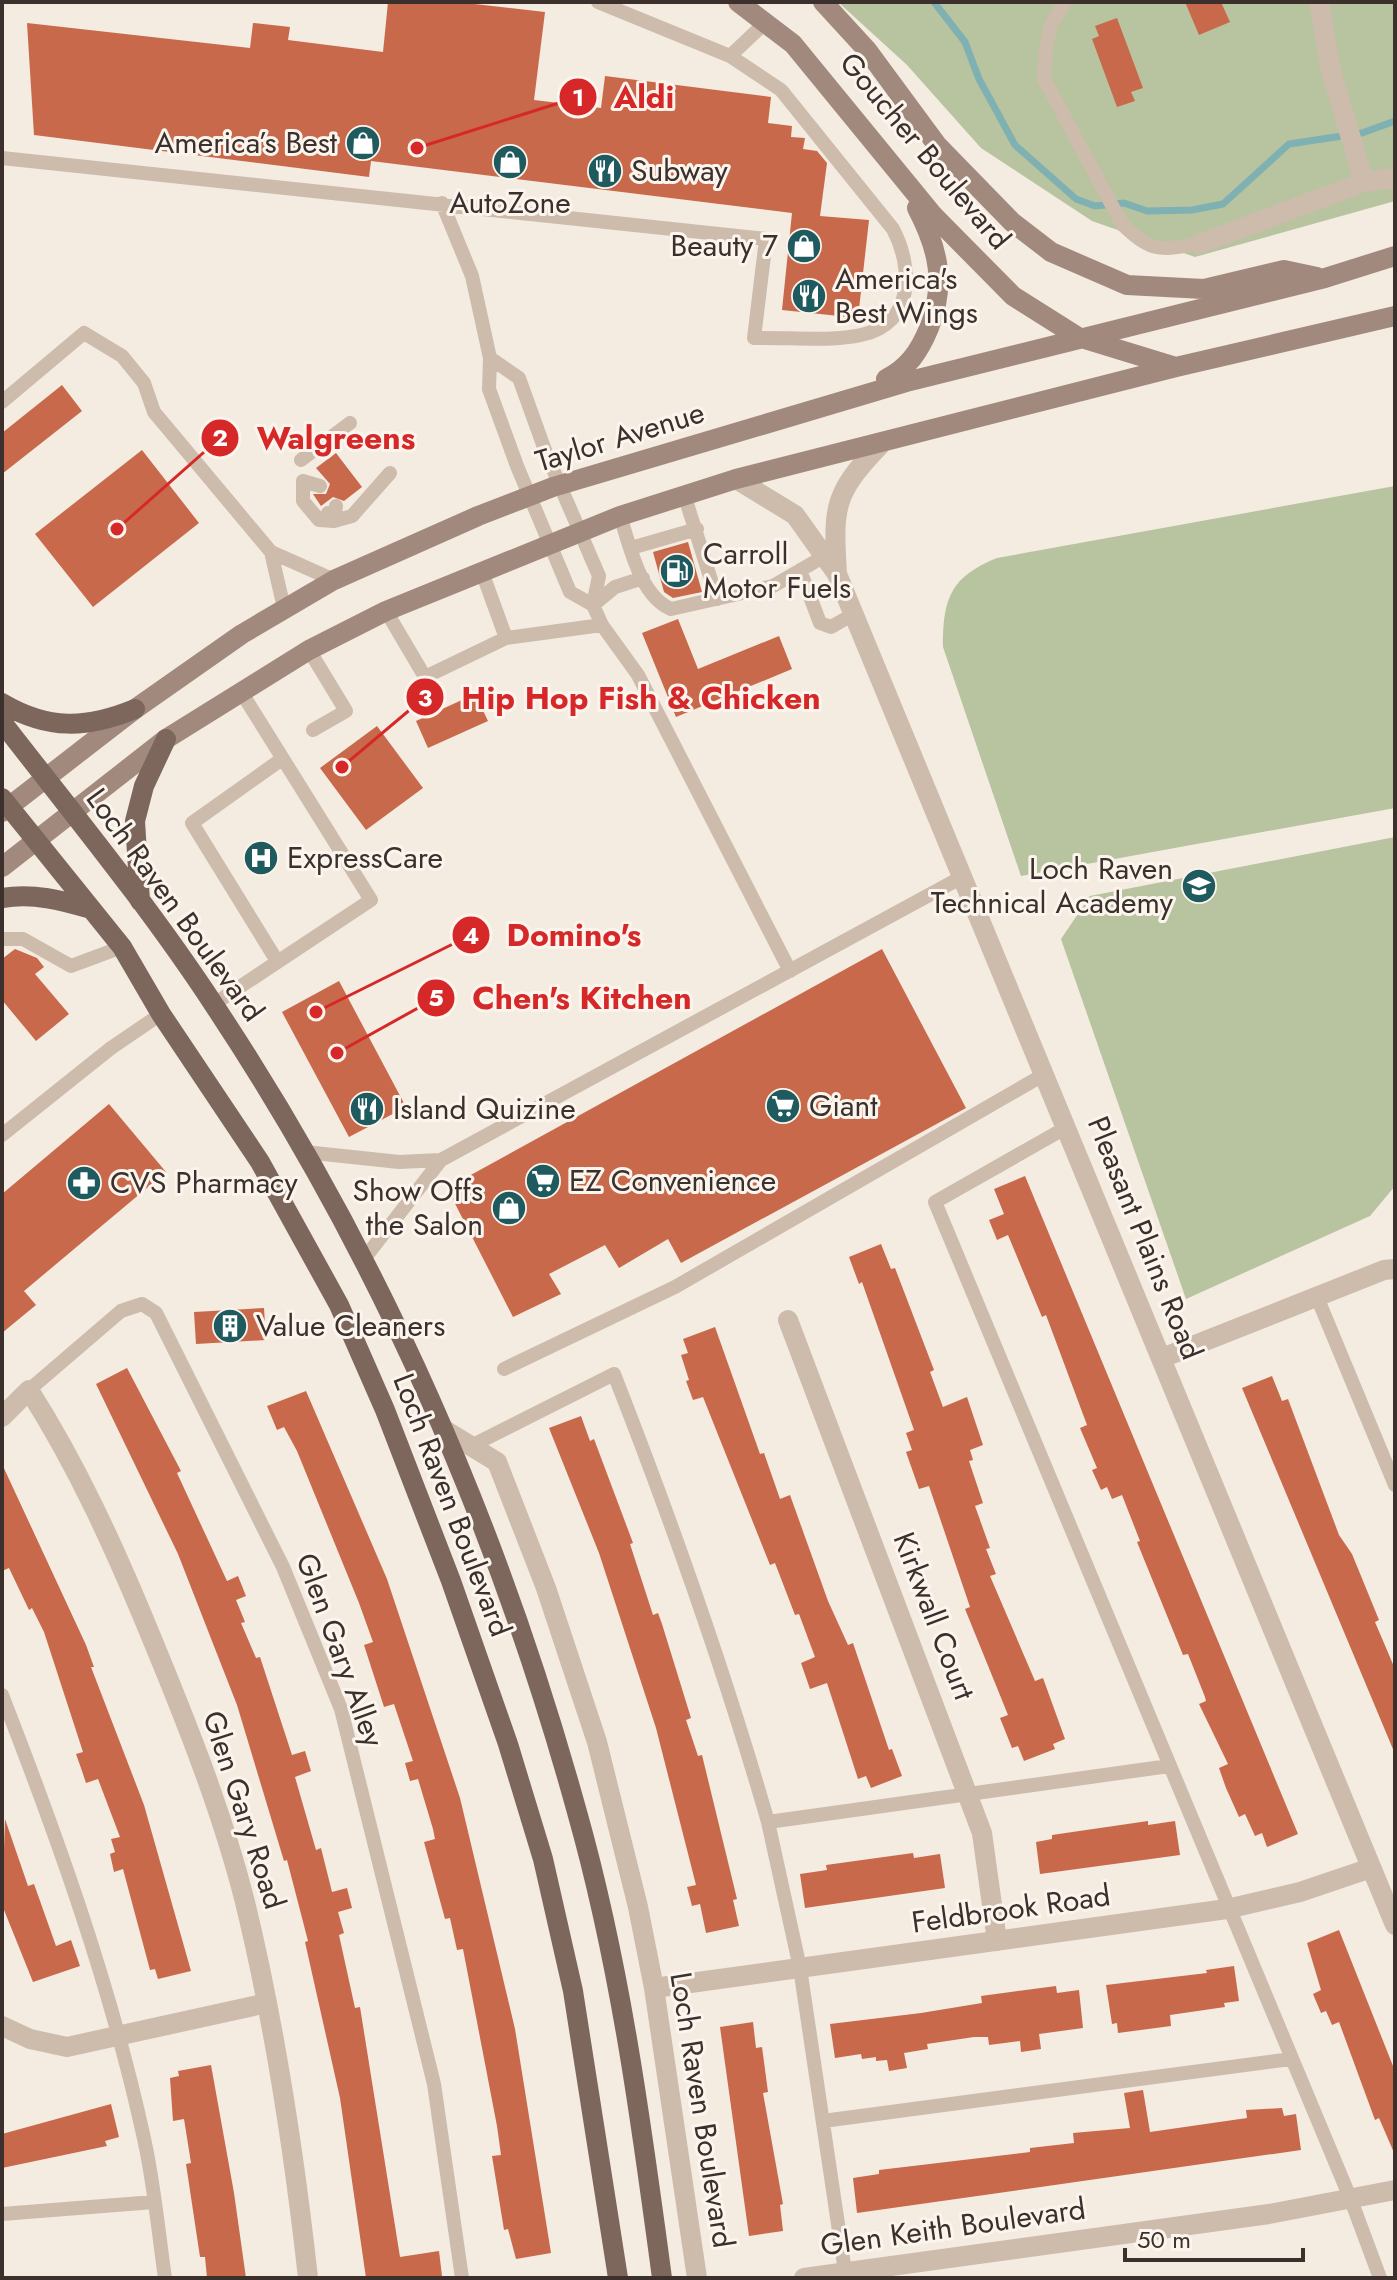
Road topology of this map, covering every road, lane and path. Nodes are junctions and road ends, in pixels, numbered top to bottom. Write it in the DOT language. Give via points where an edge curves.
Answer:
graph roads {
  1 [pos="598,2"];
  2 [pos="738,2"];
  3 [pos="823,2"];
  4 [pos="1065,2"];
  5 [pos="1319,2"];
  6 [pos="766,22"];
  7 [pos="730,56"];
  8 [pos="2,158"];
  9 [pos="897,169"];
  10 [pos="1395,178"];
  11 [pos="1364,182"];
  12 [pos="442,203"];
  13 [pos="1199,244"];
  14 [pos="1395,256"];
  15 [pos="1325,278"];
  16 [pos="1395,316"];
  17 [pos="1078,337"];
  18 [pos="490,358"];
  19 [pos="1176,367"];
  20 [pos="845,400"];
  21 [pos="2,402"];
  22 [pos="350,423"];
  23 [pos="880,445"];
  24 [pos="301,460"];
  25 [pos="390,473"];
  26 [pos="736,479"];
  27 [pos="560,485"];
  28 [pos="312,487"];
  29 [pos="684,494"];
  30 [pos="530,496"];
  31 [pos="620,516"];
  32 [pos="697,529"];
  33 [pos="581,533"];
  34 [pos="550,545"];
  35 [pos="631,548"];
  36 [pos="271,552"];
  37 [pos="823,557"];
  38 [pos="800,570"];
  39 [pos="482,572"];
  40 [pos="837,574"];
  41 [pos="643,578"];
  42 [pos="334,580"];
  43 [pos="717,599"];
  44 [pos="593,605"];
  45 [pos="284,608"];
  46 [pos="386,611"];
  47 [pos="852,615"];
  48 [pos="602,625"];
  49 [pos="506,638"];
  50 [pos="309,650"];
  51 [pos="240,690"];
  52 [pos="2,703"];
  53 [pos="135,709"];
  54 [pos="2,722"];
  55 [pos="313,730"];
  56 [pos="166,739"];
  57 [pos="282,759"];
  58 [pos="46,779"];
  59 [pos="4,806"];
  60 [pos="72,812"];
  61 [pos="37,840"];
  62 [pos="2,867"];
  63 [pos="964,876"];
  64 [pos="2,898"];
  65 [pos="140,901"];
  66 [pos="91,909"];
  67 [pos="2,939"];
  68 [pos="122,947"];
  69 [pos="277,961"];
  70 [pos="790,971"];
  71 [pos="214,1004"];
  72 [pos="161,1014"];
  73 [pos="1045,1074"];
  74 [pos="1067,1127"];
  75 [pos="2,1135"];
  76 [pos="305,1152"];
  77 [pos="441,1160"];
  78 [pos="364,1259"];
  79 [pos="1395,1269"];
  80 [pos="1317,1297"];
  81 [pos="788,1320"];
  82 [pos="1162,1358"];
  83 [pos="504,1369"];
  84 [pos="29,1390"];
  85 [pos="2,1417"];
  86 [pos="443,1429"];
  87 [pos="471,1446"];
  88 [pos="1395,1485"];
  89 [pos="2,1695"];
  90 [pos="1169,1766"];
  91 [pos="969,1793"];
  92 [pos="768,1822"];
  93 [pos="1371,1868"];
  94 [pos="1227,1909"];
  95 [pos="1395,1925"];
  96 [pos="997,1941"];
  97 [pos="800,1968"];
  98 [pos="654,1988"];
  99 [pos="267,2003"];
  100 [pos="2,2026"];
  101 [pos="120,2037"];
  102 [pos="1291,2059"];
  103 [pos="823,2121"];
  104 [pos="1395,2190"];
  105 [pos="1351,2200"];
  106 [pos="154,2202"];
  107 [pos="2,2214"];
  108 [pos="845,2275"];
  109 [pos="165,2278"];
  110 [pos="308,2278"];
  111 [pos="462,2278"];
  112 [pos="618,2278"];
  113 [pos="662,2278"];
  114 [pos="697,2278"];
  115 [pos="804,2278"];
  116 [pos="1380,2278"];
  1 -- 7 [label="lane"];
  2 -- 6 [label="main road, Goucher Boulevard"];
  3 -- 15 [label="main road, Goucher Boulevard" via="867,50 937,145 1012,222 1051,252 1127,285 1204,289 1284,270"];
  4 -- 13 [label="lane" via="1051,25 1044,79 1122,224 1157,250"];
  5 -- 11 [label="street" via="1331,71"];
  6 -- 7 [label="lane"];
  6 -- 9 [label="main road, Goucher Boulevard" via="810,63"];
  7 -- 12 [label="lane" via="781,90 893,229 906,254 908,283 890,320 862,335 754,338 766,239"];
  8 -- 12 [label="lane"];
  9 -- 17 [label="main road, Goucher Boulevard" via="965,251 1013,296"];
  9 -- 20 [label="main road" via="936,252 938,303 922,345 905,369"];
  10 -- 11 [label="street"];
  11 -- 13 [label="street"];
  12 -- 18 [label="lane" via="472,276"];
  14 -- 15 [label="main road, Goucher Boulevard"];
  15 -- 17 [label="main road, Taylor Avenue"];
  16 -- 19 [label="main road"];
  17 -- 19 [label="main road, Goucher Boulevard"];
  17 -- 20 [label="main road, Taylor Avenue"];
  18 -- 27 [label="lane" via="519,378"];
  18 -- 30 [label="lane" via="489,389"];
  19 -- 23 [label="main road"];
  20 -- 27 [label="main road, Taylor Avenue"];
  21 -- 36 [label="lane" via="84,333 122,356 144,383 154,412"];
  22 -- 24 [label="lane"];
  23 -- 26 [label="main road"];
  23 -- 40 [label="street, Pleasant Plains Road" via="841,492 833,525"];
  25 -- 28 [label="lane" via="352,516 333,514 319,520 303,501"];
  26 -- 29 [label="main road"];
  26 -- 37 [label="street, Pleasant Plains Road" via="795,515"];
  27 -- 30 [label="main road, Taylor Avenue"];
  27 -- 33 [label="lane"];
  29 -- 31 [label="main road"];
  29 -- 32 [label="lane"];
  30 -- 34 [label="lane"];
  30 -- 42 [label="main road, Taylor Avenue"];
  31 -- 33 [label="main road"];
  31 -- 35 [label="lane"];
  32 -- 35 [label="lane"];
  32 -- 43 [label="lane"];
  33 -- 34 [label="main road"];
  33 -- 44 [label="lane" via="599,576"];
  34 -- 39 [label="main road"];
  34 -- 44 [label="lane" via="570,592"];
  35 -- 41 [label="lane"];
  36 -- 42 [label="lane"];
  36 -- 45 [label="lane"];
  37 -- 38 [label="lane"];
  37 -- 40 [label="street, Pleasant Plains Road"];
  38 -- 43 [label="lane" via="773,586"];
  38 -- 47 [label="lane" via="820,623 831,627"];
  39 -- 46 [label="main road"];
  39 -- 49 [label="lane"];
  40 -- 47 [label="street, Pleasant Plains Road"];
  41 -- 43 [label="lane" via="657,603 671,609"];
  41 -- 44 [label="lane" via="615,587"];
  42 -- 45 [label="main road, Taylor Avenue"];
  44 -- 48 [label="lane"];
  45 -- 53 [label="main road, Taylor Avenue"];
  46 -- 49 [label="lane" via="425,677"];
  46 -- 50 [label="main road"];
  47 -- 63 [label="street, Pleasant Plains Road"];
  48 -- 49 [label="lane"];
  48 -- 70 [label="lane" via="638,675"];
  50 -- 51 [label="main road"];
  50 -- 55 [label="lane" via="346,711"];
  51 -- 56 [label="main road"];
  51 -- 57 [label="lane"];
  52 -- 53 [label="main road" via="25,716 65,726 104,722"];
  53 -- 58 [label="main road, Taylor Avenue"];
  54 -- 58 [label="main road, Loch Raven Boulevard"];
  56 -- 60 [label="main road"];
  56 -- 65 [label="main road" via="135,821"];
  57 -- 69 [label="lane" via="192,823"];
  57 -- 69 [label="lane" via="371,900"];
  58 -- 59 [label="main road, Taylor Avenue"];
  58 -- 60 [label="main road, Loch Raven Boulevard"];
  59 -- 61 [label="main road, Loch Raven Boulevard"];
  60 -- 61 [label="main road"];
  60 -- 65 [label="main road, Loch Raven Boulevard"];
  61 -- 62 [label="main road"];
  61 -- 66 [label="main road, Loch Raven Boulevard"];
  63 -- 70 [label="lane"];
  63 -- 73 [label="street, Pleasant Plains Road"];
  64 -- 66 [label="main road" via="52,898"];
  65 -- 71 [label="main road, Loch Raven Boulevard"];
  66 -- 68 [label="main road, Loch Raven Boulevard"];
  67 -- 68 [label="lane" via="23,939 71,966"];
  68 -- 72 [label="main road, Loch Raven Boulevard"];
  69 -- 71 [label="lane"];
  70 -- 77 [label="lane"];
  71 -- 76 [label="main road, Loch Raven Boulevard"];
  72 -- 75 [label="lane"];
  72 -- 112 [label="main road, Loch Raven Boulevard" via="260,1162 326,1280 385,1410 451,1581 543,1859 573,1991"];
  73 -- 74 [label="street, Pleasant Plains Road"];
  73 -- 83 [label="lane" via="675,1287"];
  74 -- 82 [label="street, Pleasant Plains Road"];
  74 -- 90 [label="lane" via="935,1202"];
  76 -- 77 [label="lane" via="399,1162"];
  76 -- 78 [label="main road, Loch Raven Boulevard"];
  77 -- 78 [label="lane"];
  78 -- 86 [label="main road, Loch Raven Boulevard"];
  79 -- 80 [label="street"];
  80 -- 82 [label="street"];
  80 -- 88 [label="lane"];
  81 -- 91 [label="street, Kirkwall Court"];
  82 -- 93 [label="street, Pleasant Plains Road"];
  84 -- 85 [label="street"];
  84 -- 99 [label="street, Glen Gary Road" via="116,1550 177,1700 244,1899"];
  84 -- 111 [label="lane, Glen Gary Alley" via="121,1311 142,1304 156,1313 277,1553 341,1709 386,1881 434,2084"];
  86 -- 87 [label="street, Loch Raven Boulevard"];
  86 -- 113 [label="main road, Loch Raven Boulevard" via="515,1613 578,1814 626,2030"];
  87 -- 92 [label="lane" via="614,1374 676,1532"];
  87 -- 98 [label="street, Loch Raven Boulevard" via="497,1462 572,1664 619,1826"];
  89 -- 101 [label="lane" via="54,1830"];
  90 -- 91 [label="lane"];
  90 -- 94 [label="lane"];
  91 -- 92 [label="lane"];
  91 -- 96 [label="street, Kirkwall Court" via="988,1862"];
  92 -- 97 [label="lane"];
  93 -- 94 [label="street, Feldbrook Road"];
  93 -- 95 [label="street, Pleasant Plains Road"];
  94 -- 96 [label="street, Feldbrook Road"];
  94 -- 102 [label="lane"];
  96 -- 97 [label="street, Feldbrook Road"];
  97 -- 98 [label="street, Feldbrook Road"];
  97 -- 103 [label="lane"];
  98 -- 114 [label="street, Loch Raven Boulevard"];
  99 -- 101 [label="street"];
  99 -- 110 [label="street, Glen Gary Road" via="294,2148"];
  100 -- 101 [label="street" via="67,2047"];
  101 -- 106 [label="lane"];
  102 -- 103 [label="lane"];
  102 -- 105 [label="lane"];
  103 -- 108 [label="lane"];
  104 -- 105 [label="street, Glen Keith Boulevard"];
  105 -- 108 [label="street, Glen Keith Boulevard"];
  105 -- 116 [label="lane"];
  106 -- 107 [label="lane"];
  106 -- 109 [label="lane"];
  108 -- 115 [label="street, Glen Keith Boulevard"];
}
